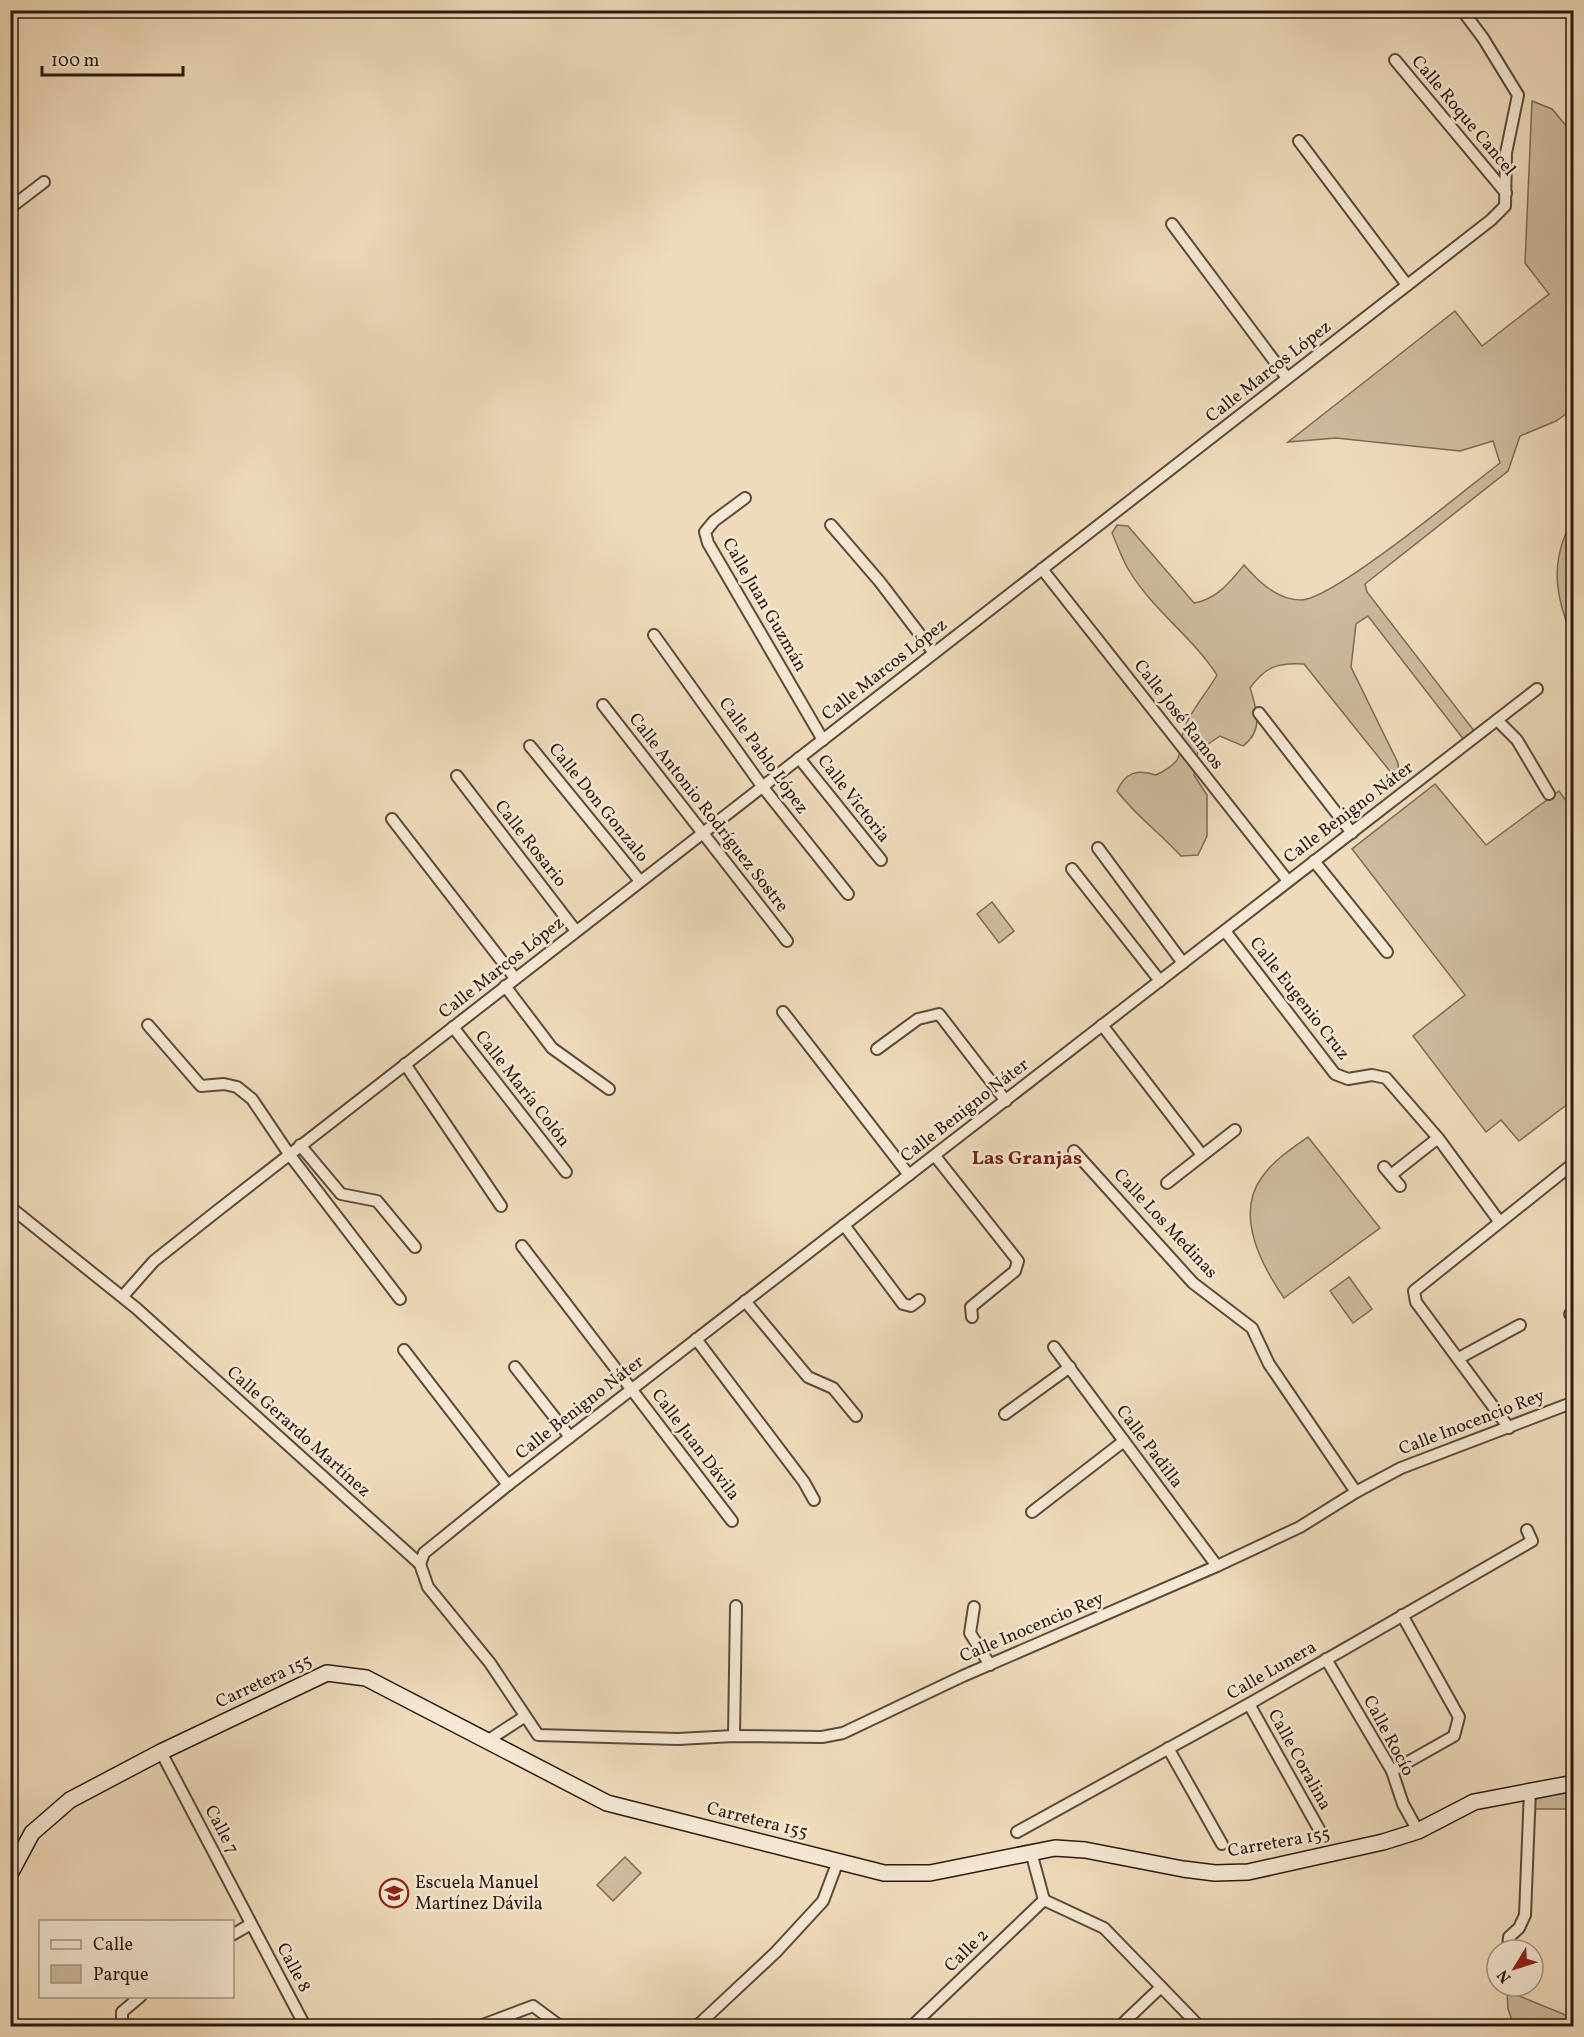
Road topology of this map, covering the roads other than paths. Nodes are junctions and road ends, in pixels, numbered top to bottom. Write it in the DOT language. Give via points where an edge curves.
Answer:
graph roads {
  1 [pos="1462,10"];
  2 [pos="1395,60"];
  3 [pos="1299,141"];
  4 [pos="44,182"];
  5 [pos="1506,193"];
  6 [pos="10,208"];
  7 [pos="1172,224"];
  8 [pos="1407,285"];
  9 [pos="1287,378"];
  10 [pos="745,498"];
  11 [pos="831,525"];
  12 [pos="1042,569"];
  13 [pos="654,635"];
  14 [pos="934,653"];
  15 [pos="1536,689"];
  16 [pos="603,705"];
  17 [pos="1259,713"];
  18 [pos="1497,720"];
  19 [pos="823,740"];
  20 [pos="530,746"];
  21 [pos="799,758"];
  22 [pos="457,776"];
  23 [pos="762,786"];
  24 [pos="1549,794"];
  25 [pos="392,819"];
  26 [pos="702,833"];
  27 [pos="1352,833"];
  28 [pos="1098,848"];
  29 [pos="881,860"];
  30 [pos="1314,861"];
  31 [pos="1072,869"];
  32 [pos="640,881"];
  33 [pos="1288,881"];
  34 [pos="848,894"];
  35 [pos="576,931"];
  36 [pos="1225,931"];
  37 [pos="787,941"];
  38 [pos="1387,952"];
  39 [pos="1183,963"];
  40 [pos="516,978"];
  41 [pos="1160,981"];
  42 [pos="505,986"];
  43 [pos="783,1012"];
  44 [pos="148,1025"];
  45 [pos="1102,1025"];
  46 [pos="453,1027"];
  47 [pos="877,1049"];
  48 [pos="405,1064"];
  49 [pos="609,1089"];
  50 [pos="1006,1101"];
  51 [pos="1234,1130"];
  52 [pos="1438,1138"];
  53 [pos="300,1145"];
  54 [pos="1074,1151"];
  55 [pos="289,1154"];
  56 [pos="1202,1155"];
  57 [pos="935,1156"];
  58 [pos="1574,1163"];
  59 [pos="566,1172"];
  60 [pos="909,1175"];
  61 [pos="1167,1183"];
  62 [pos="1400,1186"];
  63 [pos="501,1206"];
  64 [pos="10,1207"];
  65 [pos="1499,1221"];
  66 [pos="844,1225"];
  67 [pos="522,1246"];
  68 [pos="415,1247"];
  69 [pos="123,1296"];
  70 [pos="400,1299"];
  71 [pos="919,1300"];
  72 [pos="745,1301"];
  73 [pos="972,1317"];
  74 [pos="1520,1325"];
  75 [pos="696,1339"];
  76 [pos="1054,1347"];
  77 [pos="404,1350"];
  78 [pos="1459,1358"];
  79 [pos="515,1366"];
  80 [pos="1070,1367"];
  81 [pos="632,1390"];
  82 [pos="1574,1402"];
  83 [pos="1005,1414"];
  84 [pos="856,1416"];
  85 [pos="1509,1428"];
  86 [pos="570,1437"];
  87 [pos="1124,1441"];
  88 [pos="508,1485"];
  89 [pos="1356,1492"];
  90 [pos="814,1500"];
  91 [pos="1032,1512"];
  92 [pos="732,1521"];
  93 [pos="1527,1530"];
  94 [pos="420,1564"];
  95 [pos="1217,1566"];
  96 [pos="736,1606"];
  97 [pos="974,1607"];
  98 [pos="1402,1616"];
  99 [pos="1326,1659"];
  100 [pos="990,1665"];
  101 [pos="1249,1704"];
  102 [pos="524,1717"];
  103 [pos="734,1736"];
  104 [pos="486,1741"];
  105 [pos="1168,1748"];
  106 [pos="161,1752"];
  107 [pos="1392,1772"];
  108 [pos="1574,1783"];
  109 [pos="1530,1790"];
  110 [pos="1320,1831"];
  111 [pos="1418,1831"];
  112 [pos="1017,1833"];
  113 [pos="1222,1844"];
  114 [pos="1031,1852"];
  115 [pos="15,1856"];
  116 [pos="838,1861"];
  117 [pos="10,1874"];
  118 [pos="1044,1900"];
  119 [pos="251,1924"];
  120 [pos="234,1934"];
  121 [pos="1509,1938"];
  122 [pos="1161,1987"];
  123 [pos="139,1998"];
  124 [pos="122,2026"];
  125 [pos="305,2026"];
  126 [pos="480,2026"];
  127 [pos="560,2026"];
  128 [pos="697,2026"];
  129 [pos="912,2026"];
  130 [pos="1120,2026"];
  131 [pos="1199,2026"];
  1 -- 5 [label="street, Calle Marcos López" via="1518,95 1506,153"];
  2 -- 5 [label="street, Calle Roque Cancel"];
  3 -- 8 [label="street"];
  4 -- 6 [label="street"];
  5 -- 8 [label="street, Calle Marcos López" via="1505,206 1491,220"];
  7 -- 9 [label="street"];
  8 -- 9 [label="street, Calle Marcos López"];
  9 -- 12 [label="street, Calle Marcos López"];
  10 -- 19 [label="street, Calle Juan Guzmán" via="714,521 705,532 708,543"];
  11 -- 14 [label="street" via="867,564"];
  12 -- 14 [label="street, Calle Marcos López"];
  12 -- 33 [label="street, Calle José Ramos"];
  13 -- 23 [label="street, Calle Pablo López"];
  14 -- 19 [label="street, Calle Marcos López"];
  15 -- 18 [label="street, Calle Benigno Náter"];
  16 -- 26 [label="street, Calle Antonio Rodríguez Sostre"];
  17 -- 27 [label="street"];
  18 -- 24 [label="street" via="1517,740"];
  18 -- 27 [label="street, Calle Benigno Náter"];
  19 -- 21 [label="street, Calle Marcos López"];
  20 -- 32 [label="street, Calle Don Gonzalo"];
  21 -- 23 [label="street, Calle Marcos López"];
  21 -- 29 [label="street, Calle Victoria"];
  22 -- 35 [label="street, Calle Rosario"];
  23 -- 26 [label="street, Calle Marcos López"];
  23 -- 34 [label="street, Calle Pablo López"];
  25 -- 40 [label="street"];
  26 -- 32 [label="street, Calle Marcos López"];
  26 -- 37 [label="street, Calle Antonio Rodríguez Sostre"];
  27 -- 30 [label="street, Calle Benigno Náter"];
  28 -- 39 [label="street"];
  30 -- 33 [label="street, Calle Benigno Náter"];
  30 -- 38 [label="street"];
  31 -- 41 [label="street"];
  32 -- 35 [label="street, Calle Marcos López"];
  33 -- 36 [label="street, Calle Benigno Náter"];
  35 -- 40 [label="street, Calle Marcos López"];
  36 -- 39 [label="street, Calle Benigno Náter"];
  36 -- 52 [label="street, Calle Eugenio Cruz" via="1335,1074 1348,1079 1372,1075 1386,1078"];
  39 -- 41 [label="street, Calle Benigno Náter"];
  40 -- 42 [label="street, Calle Marcos López"];
  41 -- 45 [label="street, Calle Benigno Náter"];
  42 -- 46 [label="street, Calle Marcos López"];
  42 -- 49 [label="street" via="552,1048"];
  43 -- 60 [label="street"];
  44 -- 55 [label="street" via="201,1086 237,1087 252,1099"];
  45 -- 50 [label="street, Calle Benigno Náter"];
  45 -- 56 [label="street"];
  46 -- 48 [label="street, Calle Marcos López"];
  46 -- 59 [label="street, Calle María Colón"];
  47 -- 50 [label="street" via="918,1019 939,1014"];
  48 -- 53 [label="street, Calle Marcos López"];
  48 -- 63 [label="street"];
  50 -- 57 [label="street, Calle Benigno Náter"];
  51 -- 56 [label="street"];
  52 -- 62 [label="street" via="1387,1171"];
  52 -- 65 [label="street, Calle Eugenio Cruz"];
  53 -- 55 [label="street, Calle Marcos López"];
  53 -- 68 [label="street" via="341,1194 377,1201"];
  54 -- 89 [label="street, Calle Los Medinas" via="1193,1283 1252,1328 1269,1365"];
  55 -- 69 [label="street, Calle Marcos López" via="154,1261"];
  55 -- 70 [label="street"];
  56 -- 61 [label="street"];
  57 -- 60 [label="street, Calle Benigno Náter"];
  57 -- 73 [label="street" via="1018,1261 1015,1272 971,1307"];
  58 -- 65 [label="street"];
  60 -- 66 [label="street, Calle Benigno Náter"];
  64 -- 69 [label="street, Calle Gerardo Martínez"];
  65 -- 78 [label="street" via="1414,1291 1416,1302"];
  66 -- 71 [label="street" via="903,1304 911,1306"];
  66 -- 72 [label="street, Calle Benigno Náter"];
  67 -- 81 [label="street, Calle Juan Dávila"];
  69 -- 94 [label="street, Calle Gerardo Martínez"];
  72 -- 75 [label="street, Calle Benigno Náter"];
  72 -- 84 [label="street" via="808,1377 833,1388"];
  74 -- 78 [label="street"];
  75 -- 81 [label="street, Calle Benigno Náter"];
  75 -- 90 [label="street"];
  76 -- 80 [label="street, Calle Padilla"];
  77 -- 88 [label="street"];
  78 -- 85 [label="street"];
  79 -- 86 [label="street"];
  80 -- 83 [label="street"];
  80 -- 87 [label="street, Calle Padilla"];
  81 -- 86 [label="street, Calle Benigno Náter"];
  81 -- 92 [label="street, Calle Juan Dávila"];
  82 -- 85 [label="street, Calle Inocencio Rey"];
  85 -- 89 [label="street, Calle Inocencio Rey" via="1401,1468"];
  86 -- 88 [label="street, Calle Benigno Náter"];
  87 -- 91 [label="street"];
  87 -- 95 [label="street, Calle Padilla"];
  88 -- 94 [label="street, Calle Benigno Náter" via="424,1553"];
  89 -- 95 [label="street, Calle Inocencio Rey" via="1300,1527"];
  93 -- 98 [label="street, Calle Lunera" via="1533,1541"];
  94 -- 102 [label="street, Calle Gerardo Martínez" via="428,1587 490,1663"];
  95 -- 100 [label="street, Calle Inocencio Rey"];
  96 -- 103 [label="street"];
  97 -- 100 [label="street" via="970,1633"];
  98 -- 99 [label="street, Calle Lunera"];
  98 -- 107 [label="street" via="1459,1718 1454,1736"];
  99 -- 101 [label="street, Calle Lunera"];
  99 -- 107 [label="street, Calle Rocío"];
  100 -- 103 [label="street, Calle Inocencio Rey" via="843,1733 822,1737"];
  101 -- 105 [label="street, Calle Lunera"];
  101 -- 110 [label="street, Calle Coralina"];
  102 -- 103 [label="street, Calle Inocencio Rey" via="538,1735 678,1739"];
  102 -- 104 [label="street"];
  104 -- 106 [label="street, Carretera 155" via="366,1678 327,1673"];
  104 -- 116 [label="street, Carretera 155" via="607,1803"];
  105 -- 112 [label="street, Calle Lunera"];
  105 -- 113 [label="street"];
  106 -- 115 [label="street, Carretera 155" via="70,1800 32,1833"];
  106 -- 119 [label="street, Calle 7"];
  107 -- 111 [label="street, Calle Rocío"];
  108 -- 109 [label="street, Carretera 155"];
  109 -- 111 [label="street, Carretera 155" via="1474,1802"];
  109 -- 121 [label="street" via="1525,1915"];
  111 -- 114 [label="street, Carretera 155" via="1248,1872 1182,1869 1085,1850 1055,1848"];
  114 -- 116 [label="street, Carretera 155" via="909,1874 884,1873"];
  114 -- 118 [label="street"];
  115 -- 117 [label="street, Carretera 155"];
  116 -- 128 [label="street" via="823,1901 776,1952"];
  118 -- 122 [label="street" via="1104,1928"];
  118 -- 129 [label="street, Calle 2"];
  119 -- 120 [label="street"];
  119 -- 125 [label="street, Calle 8"];
  122 -- 130 [label="street"];
  122 -- 131 [label="street"];
  123 -- 124 [label="street" via="122,2012"];
  126 -- 127 [label="street" via="533,2006"];
}
